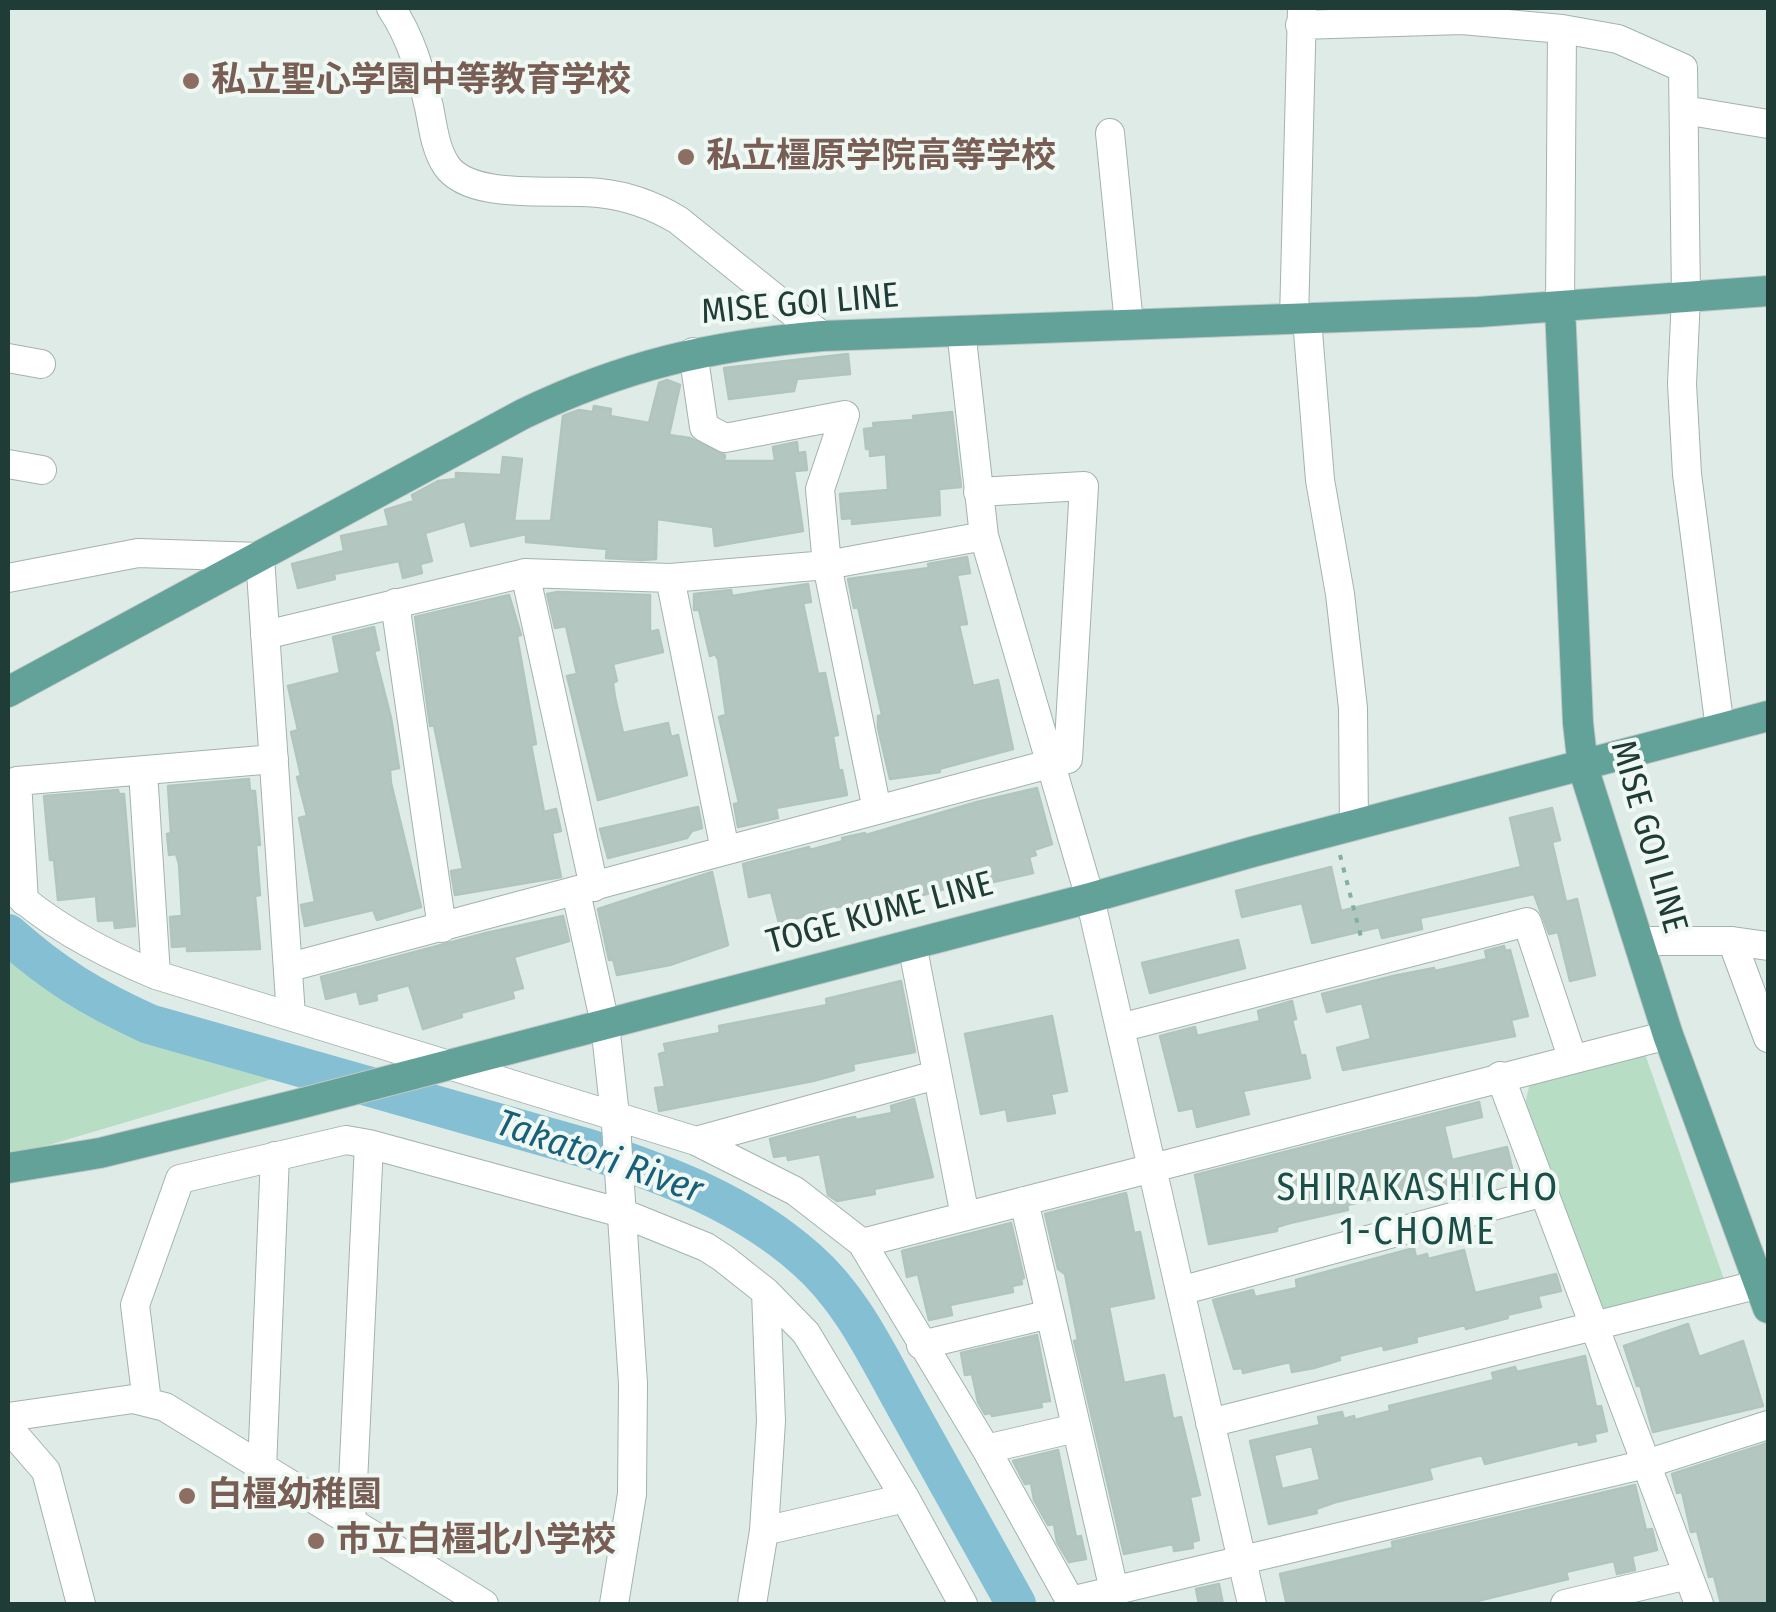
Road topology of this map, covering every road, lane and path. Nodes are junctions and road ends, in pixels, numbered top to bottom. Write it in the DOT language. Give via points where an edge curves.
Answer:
graph roads {
  1 [pos="391,8"];
  2 [pos="1301,16"];
  3 [pos="1562,29"];
  4 [pos="1684,110"];
  5 [pos="1768,124"];
  6 [pos="1110,134"];
  7 [pos="1768,292"];
  8 [pos="1686,297"];
  9 [pos="1560,307"];
  10 [pos="1301,319"];
  11 [pos="1129,324"];
  12 [pos="961,330"];
  13 [pos="822,336"];
  14 [pos="693,352"];
  15 [pos="8,358"];
  16 [pos="41,364"];
  17 [pos="8,464"];
  18 [pos="42,470"];
  19 [pos="978,492"];
  20 [pos="984,536"];
  21 [pos="260,557"];
  22 [pos="827,565"];
  23 [pos="525,573"];
  24 [pos="8,578"];
  25 [pos="670,578"];
  26 [pos="395,603"];
  27 [pos="265,634"];
  28 [pos="8,692"];
  29 [pos="1768,716"];
  30 [pos="1720,729"];
  31 [pos="274,760"];
  32 [pos="1051,765"];
  33 [pos="1583,767"];
  34 [pos="143,771"];
  35 [pos="877,810"];
  36 [pos="1344,828"];
  37 [pos="726,850"];
  38 [pos="585,890"];
  39 [pos="16,894"];
  40 [pos="1090,898"];
  41 [pos="442,928"];
  42 [pos="1639,941"];
  43 [pos="1732,942"];
  44 [pos="912,944"];
  45 [pos="1768,946"];
  46 [pos="1368,964"];
  47 [pos="290,967"];
  48 [pos="156,975"];
  49 [pos="291,1016"];
  50 [pos="605,1024"];
  51 [pos="1120,1028"];
  52 [pos="1668,1035"];
  53 [pos="1768,1038"];
  54 [pos="1572,1057"];
  55 [pos="433,1068"];
  56 [pos="936,1074"];
  57 [pos="1500,1076"];
  58 [pos="616,1121"];
  59 [pos="696,1141"];
  60 [pos="369,1144"];
  61 [pos="275,1156"];
  62 [pos="1152,1167"];
  63 [pos="8,1168"];
  64 [pos="1544,1192"];
  65 [pos="1024,1201"];
  66 [pos="621,1204"];
  67 [pos="965,1216"];
  68 [pos="862,1244"];
  69 [pos="1180,1291"];
  70 [pos="766,1292"];
  71 [pos="1764,1296"];
  72 [pos="1050,1314"];
  73 [pos="1595,1328"];
  74 [pos="920,1345"];
  75 [pos="147,1402"];
  76 [pos="8,1418"];
  77 [pos="1210,1423"];
  78 [pos="1768,1425"];
  79 [pos="8,1427"];
  80 [pos="1076,1428"];
  81 [pos="986,1449"];
  82 [pos="1646,1464"];
  83 [pos="262,1468"];
  84 [pos="905,1498"];
  85 [pos="351,1525"];
  86 [pos="764,1531"];
  87 [pos="1242,1560"];
  88 [pos="1688,1575"];
  89 [pos="1114,1590"];
  90 [pos="1071,1603"];
  91 [pos="81,1604"];
  92 [pos="484,1604"];
  93 [pos="614,1604"];
  94 [pos="752,1604"];
  95 [pos="964,1604"];
  96 [pos="1252,1604"];
  97 [pos="1565,1604"];
  98 [pos="1699,1604"];
  1 -- 13 [label="street" via="415,57 437,148 460,181 480,188 596,192 654,206"];
  2 -- 3 [label="street"];
  2 -- 10 [label="street"];
  3 -- 4 [label="street" via="1618,39 1683,68"];
  3 -- 9 [label="street"];
  4 -- 5 [label="street"];
  4 -- 8 [label="street"];
  6 -- 11 [label="street"];
  7 -- 8 [label="main road, MISE GOI LINE"];
  8 -- 9 [label="main road, MISE GOI LINE"];
  8 -- 30 [label="street" via="1687,474"];
  9 -- 10 [label="main road, MISE GOI LINE"];
  9 -- 33 [label="main road, MISE GOI LINE"];
  10 -- 11 [label="main road, MISE GOI LINE"];
  10 -- 36 [label="street" via="1353,708"];
  11 -- 12 [label="main road, MISE GOI LINE"];
  12 -- 13 [label="main road, MISE GOI LINE"];
  12 -- 19 [label="street"];
  13 -- 14 [label="main road, MISE GOI LINE"];
  14 -- 21 [label="main road, MISE GOI LINE" via="579,386"];
  14 -- 22 [label="street" via="704,427 724,438 845,416 820,490"];
  15 -- 16 [label="street"];
  17 -- 18 [label="street"];
  19 -- 20 [label="street"];
  19 -- 32 [label="street" via="1084,486 1068,760"];
  20 -- 22 [label="street"];
  20 -- 32 [label="street"];
  21 -- 24 [label="street" via="138,553"];
  21 -- 27 [label="street"];
  21 -- 28 [label="main road, MISE GOI LINE"];
  22 -- 25 [label="street"];
  22 -- 35 [label="street"];
  23 -- 25 [label="street"];
  23 -- 26 [label="street"];
  23 -- 38 [label="street"];
  25 -- 37 [label="street"];
  26 -- 27 [label="street"];
  26 -- 41 [label="street"];
  27 -- 31 [label="street"];
  29 -- 30 [label="main road, TOGE KUME LINE"];
  30 -- 33 [label="main road, TOGE KUME LINE"];
  31 -- 34 [label="street"];
  31 -- 47 [label="street"];
  32 -- 35 [label="street"];
  32 -- 40 [label="street"];
  33 -- 36 [label="main road, TOGE KUME LINE"];
  33 -- 42 [label="main road, MISE GOI LINE"];
  34 -- 39 [label="street" via="17,781"];
  34 -- 48 [label="street"];
  35 -- 37 [label="street"];
  36 -- 40 [label="main road, TOGE KUME LINE"];
  36 -- 46 [label="path"];
  37 -- 38 [label="street"];
  38 -- 41 [label="street"];
  38 -- 50 [label="street"];
  39 -- 48 [label="street" via="87,943"];
  40 -- 44 [label="main road, TOGE KUME LINE"];
  40 -- 51 [label="street"];
  41 -- 47 [label="street"];
  42 -- 43 [label="street"];
  42 -- 52 [label="main road, MISE GOI LINE"];
  43 -- 45 [label="street"];
  43 -- 53 [label="street"];
  44 -- 50 [label="main road, TOGE KUME LINE"];
  44 -- 56 [label="street"];
  46 -- 51 [label="street"];
  46 -- 54 [label="street" via="1527,922"];
  47 -- 49 [label="street"];
  48 -- 49 [label="street"];
  49 -- 55 [label="street"];
  50 -- 55 [label="main road, TOGE KUME LINE"];
  50 -- 58 [label="street"];
  51 -- 62 [label="street"];
  52 -- 54 [label="street"];
  52 -- 71 [label="main road, MISE GOI LINE"];
  54 -- 57 [label="street"];
  55 -- 58 [label="street"];
  55 -- 63 [label="main road, TOGE KUME LINE" via="100,1153"];
  56 -- 59 [label="street"];
  56 -- 67 [label="street"];
  57 -- 62 [label="street"];
  57 -- 64 [label="street"];
  58 -- 59 [label="street"];
  58 -- 66 [label="street"];
  59 -- 68 [label="street" via="795,1191"];
  60 -- 61 [label="street" via="346,1140"];
  60 -- 66 [label="street"];
  60 -- 85 [label="street"];
  61 -- 75 [label="street" via="180,1178 135,1305"];
  61 -- 83 [label="street"];
  62 -- 65 [label="street"];
  62 -- 69 [label="street"];
  64 -- 69 [label="street"];
  64 -- 73 [label="street"];
  65 -- 67 [label="street"];
  65 -- 72 [label="street"];
  66 -- 70 [label="street" via="706,1247"];
  66 -- 93 [label="street" via="632,1494"];
  67 -- 68 [label="street"];
  68 -- 74 [label="street"];
  69 -- 77 [label="street"];
  70 -- 84 [label="street" via="806,1334"];
  70 -- 86 [label="street" via="771,1421"];
  71 -- 73 [label="street"];
  72 -- 74 [label="street"];
  72 -- 80 [label="street"];
  73 -- 77 [label="street"];
  73 -- 82 [label="street"];
  74 -- 81 [label="street"];
  75 -- 76 [label="street"];
  75 -- 83 [label="street"];
  77 -- 87 [label="street"];
  78 -- 82 [label="street"];
  79 -- 91 [label="street" via="46,1471"];
  80 -- 81 [label="street"];
  80 -- 89 [label="street"];
  81 -- 90 [label="street"];
  82 -- 87 [label="street"];
  82 -- 88 [label="street"];
  83 -- 85 [label="street"];
  84 -- 86 [label="street"];
  84 -- 95 [label="street"];
  85 -- 92 [label="street"];
  86 -- 94 [label="street"];
  87 -- 89 [label="street"];
  87 -- 96 [label="street"];
  88 -- 97 [label="street"];
  88 -- 98 [label="street"];
  89 -- 90 [label="street"];
}
